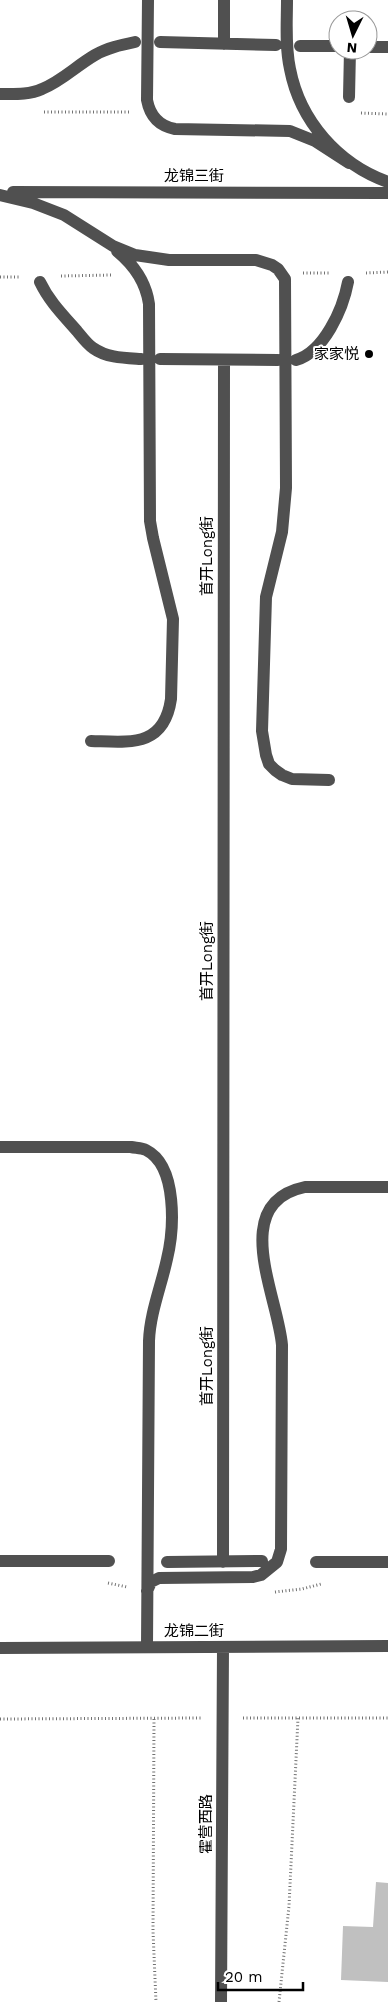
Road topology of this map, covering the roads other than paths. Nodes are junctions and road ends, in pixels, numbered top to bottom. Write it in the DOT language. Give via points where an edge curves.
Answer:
graph roads {
  1 [pos="148,0"];
  2 [pos="224,0"];
  3 [pos="287,0"];
  4 [pos="135,42"];
  5 [pos="160,42"];
  6 [pos="224,44"];
  7 [pos="276,45"];
  8 [pos="300,46"];
  9 [pos="328,46"];
  10 [pos="350,60"];
  11 [pos="0,94"];
  12 [pos="349,97"];
  13 [pos="349,163"];
  14 [pos="388,182"];
  15 [pos="388,193"];
  16 [pos="0,194"];
  17 [pos="103,240"];
  18 [pos="40,282"];
  19 [pos="348,282"];
  20 [pos="141,358"];
  21 [pos="160,359"];
  22 [pos="224,360"];
  23 [pos="278,360"];
  24 [pos="296,360"];
  25 [pos="91,741"];
  26 [pos="329,780"];
  27 [pos="0,1147"];
  28 [pos="388,1187"];
  29 [pos="0,1561"];
  30 [pos="109,1561"];
  31 [pos="262,1561"];
  32 [pos="167,1562"];
  33 [pos="223,1562"];
  34 [pos="316,1562"];
  35 [pos="388,1562"];
  36 [pos="147,1591"];
  37 [pos="388,1646"];
  38 [pos="147,1647"];
  39 [pos="223,1647"];
  40 [pos="0,1648"];
  41 [pos="221,2002"];
  1 -- 13 [label="street" via="147,100 160,124 175,128 290,131 315,141"];
  2 -- 6 [label="street"];
  3 -- 13 [label="street" via="287,45 294,85 306,113 324,139"];
  4 -- 11 [label="street" via="95,55 60,81 41,90"];
  5 -- 6 [label="street"];
  6 -- 7 [label="street"];
  8 -- 9 [label="street"];
  10 -- 12 [label="street"];
  13 -- 14 [label="street"];
  15 -- 16 [label="street, 龙锦三街"];
  16 -- 17 [label="street" via="64,215"];
  17 -- 25 [label="street" via="134,267 148,294 150,521 174,635 171,700 163,723 143,740"];
  17 -- 26 [label="street" via="124,251 158,260 256,260 272,265 285,279 286,488 282,532 266,597 263,737 269,764 282,775 292,779"];
  18 -- 20 [label="street" via="55,307 91,348 122,358"];
  19 -- 24 [label="street" via="341,306 322,342 306,357"];
  21 -- 22 [label="street"];
  22 -- 23 [label="street"];
  22 -- 33 [label="street, 首开Long街"];
  27 -- 36 [label="street" via="131,1147 145,1150 157,1158 170,1183 169,1247 153,1309 149,1341"];
  28 -- 36 [label="street" via="304,1187 292,1190 271,1206 262,1229 262,1258 282,1345 281,1549 277,1562 268,1571 252,1577 160,1578 151,1582"];
  29 -- 30 [label="street" via="75,1566"];
  31 -- 33 [label="street"];
  32 -- 33 [label="street"];
  34 -- 35 [label="street" via="338,1566"];
  36 -- 38 [label="street"];
  37 -- 39 [label="street, 龙锦二街"];
  38 -- 39 [label="street, 龙锦二街"];
  38 -- 40 [label="street, 龙锦二街"];
  39 -- 41 [label="street, 霍营西路"];
}
